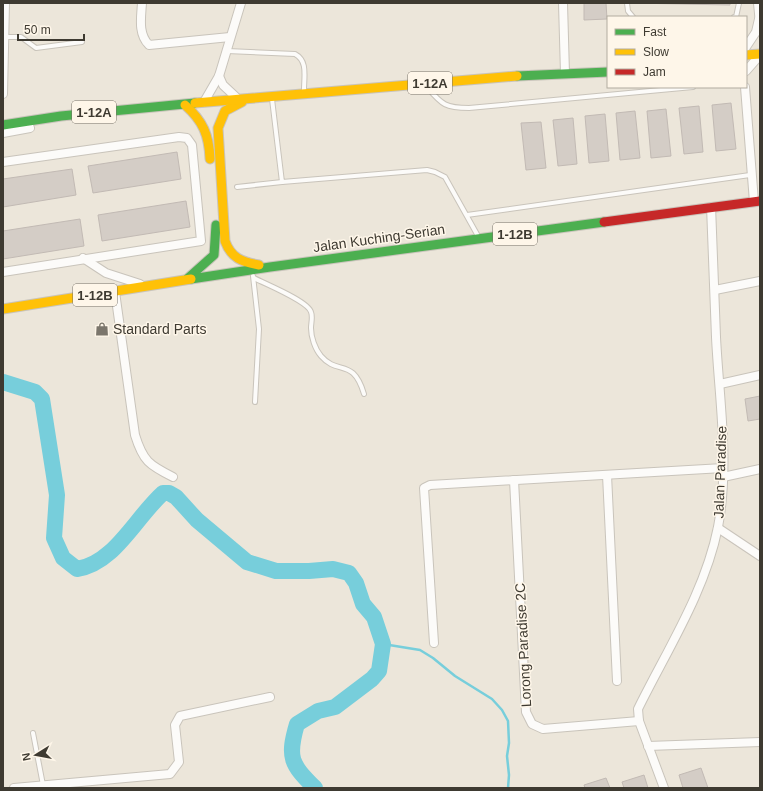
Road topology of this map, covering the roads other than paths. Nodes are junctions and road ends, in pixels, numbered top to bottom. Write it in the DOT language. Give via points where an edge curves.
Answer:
graph roads {
  1 [pos="6,3"];
  2 [pos="142,3"];
  3 [pos="241,3"];
  4 [pos="562,3"];
  5 [pos="627,3"];
  6 [pos="739,3"];
  7 [pos="758,3"];
  8 [pos="632,16"];
  9 [pos="736,16"];
  10 [pos="759,23"];
  11 [pos="4,37"];
  12 [pos="230,37"];
  13 [pos="82,42"];
  14 [pos="747,46"];
  15 [pos="227,51"];
  16 [pos="747,55"];
  17 [pos="760,55"];
  18 [pos="747,70"];
  19 [pos="607,72"];
  20 [pos="565,74"];
  21 [pos="219,76"];
  22 [pos="424,83"];
  23 [pos="682,88"];
  24 [pos="745,88"];
  25 [pos="3,94"];
  26 [pos="304,94"];
  27 [pos="272,97"];
  28 [pos="252,98"];
  29 [pos="238,99"];
  30 [pos="204,103"];
  31 [pos="185,105"];
  32 [pos="156,108"];
  33 [pos="3,125"];
  34 [pos="3,133"];
  35 [pos="3,162"];
  36 [pos="750,175"];
  37 [pos="282,182"];
  38 [pos="237,187"];
  39 [pos="757,201"];
  40 [pos="711,207"];
  41 [pos="467,215"];
  42 [pos="216,238"];
  43 [pos="479,239"];
  44 [pos="200,241"];
  45 [pos="83,258"];
  46 [pos="270,267"];
  47 [pos="3,272"];
  48 [pos="253,274"];
  49 [pos="186,280"];
  50 [pos="760,281"];
  51 [pos="147,287"];
  52 [pos="716,290"];
  53 [pos="115,292"];
  54 [pos="3,309"];
  55 [pos="760,375"];
  56 [pos="720,384"];
  57 [pos="364,394"];
  58 [pos="255,402"];
  59 [pos="723,468"];
  60 [pos="760,469"];
  61 [pos="607,475"];
  62 [pos="172,477"];
  63 [pos="723,477"];
  64 [pos="514,480"];
  65 [pos="718,528"];
  66 [pos="760,556"];
  67 [pos="434,643"];
  68 [pos="617,681"];
  69 [pos="270,697"];
  70 [pos="639,721"];
  71 [pos="33,733"];
  72 [pos="760,743"];
  73 [pos="648,746"];
  74 [pos="43,786"];
  75 [pos="14,788"];
  76 [pos="664,788"];
  1 -- 11 [label="street"];
  2 -- 12 [label="street" via="141,32 142,38 149,45"];
  3 -- 12 [label="street"];
  4 -- 20 [label="street"];
  5 -- 8 [label="lane" via="628,11"];
  6 -- 9 [label="lane"];
  7 -- 10 [label="street"];
  10 -- 14 [label="street"];
  11 -- 13 [label="lane" via="22,37 36,48"];
  11 -- 25 [label="street"];
  12 -- 15 [label="street"];
  15 -- 21 [label="street"];
  15 -- 26 [label="lane" via="295,54 304,62"];
  16 -- 17 [label="highway"];
  17 -- 18 [label="street"];
  19 -- 20 [label="highway, 1-12A"];
  20 -- 22 [label="highway, 1-12A"];
  21 -- 29 [label="street" via="223,85"];
  21 -- 30 [label="street"];
  22 -- 23 [label="lane" via="439,101 452,108"];
  22 -- 26 [label="highway, 1-12A"];
  24 -- 36 [label="street"];
  26 -- 27 [label="highway, 1-12A"];
  27 -- 28 [label="highway, 1-12A"];
  27 -- 37 [label="lane"];
  28 -- 29 [label="highway, 1-12A"];
  28 -- 46 [label="highway" via="227,108 221,115 218,128 225,241 232,257 241,262"];
  29 -- 30 [label="highway, 1-12A"];
  30 -- 31 [label="highway, 1-12A"];
  31 -- 32 [label="highway, 1-12A"];
  31 -- 42 [label="highway" via="198,115 206,127"];
  32 -- 33 [label="highway, 1-12A" via="61,116"];
  32 -- 34 [label="street"];
  35 -- 44 [label="street" via="179,137 187,138 192,145"];
  36 -- 39 [label="street"];
  36 -- 41 [label="lane"];
  37 -- 38 [label="lane"];
  37 -- 41 [label="lane" via="427,170 445,177"];
  39 -- 40 [label="highway, Jalan Kuching-Serian / 1-12B"];
  40 -- 43 [label="highway, Jalan Kuching-Serian / 1-12B"];
  40 -- 52 [label="street, Jalan Paradise"];
  41 -- 43 [label="lane"];
  42 -- 44 [label="street"];
  42 -- 49 [label="highway" via="214,255"];
  43 -- 46 [label="highway, Jalan Kuching-Serian / 1-12B"];
  44 -- 45 [label="street"];
  45 -- 47 [label="street"];
  45 -- 51 [label="street" via="106,273"];
  46 -- 48 [label="highway, Jalan Kuching-Serian / 1-12B"];
  48 -- 49 [label="highway, Jalan Kuching-Serian / 1-12B"];
  48 -- 57 [label="lane" via="309,308 312,313 312,339 320,355 325,360 353,372 360,381"];
  48 -- 58 [label="lane" via="259,329"];
  49 -- 51 [label="highway, Jalan Kuching-Serian / 1-12B"];
  50 -- 52 [label="street"];
  51 -- 53 [label="highway, Jalan Kuching-Serian / 1-12B"];
  52 -- 56 [label="street, Jalan Paradise"];
  53 -- 54 [label="highway, Jalan Kuching-Serian / 1-12B"];
  53 -- 62 [label="street" via="135,435 140,453 150,465"];
  55 -- 56 [label="street"];
  56 -- 59 [label="street, Jalan Paradise"];
  59 -- 61 [label="street"];
  59 -- 63 [label="street, Jalan Paradise"];
  60 -- 63 [label="street"];
  61 -- 64 [label="street"];
  61 -- 68 [label="street"];
  63 -- 65 [label="street, Jalan Paradise"];
  64 -- 67 [label="street" via="430,485 424,488"];
  64 -- 70 [label="street, Lorong Paradise 2C" via="526,712 532,724 543,729"];
  65 -- 66 [label="street"];
  65 -- 70 [label="street, Jalan Paradise" via="694,600 638,709"];
  69 -- 74 [label="street" via="180,716 175,725 179,762 170,774"];
  70 -- 73 [label="street, Jalan Paradise"];
  71 -- 74 [label="lane"];
  72 -- 73 [label="street"];
  73 -- 76 [label="street, Jalan Paradise"];
  74 -- 75 [label="street"];
}
